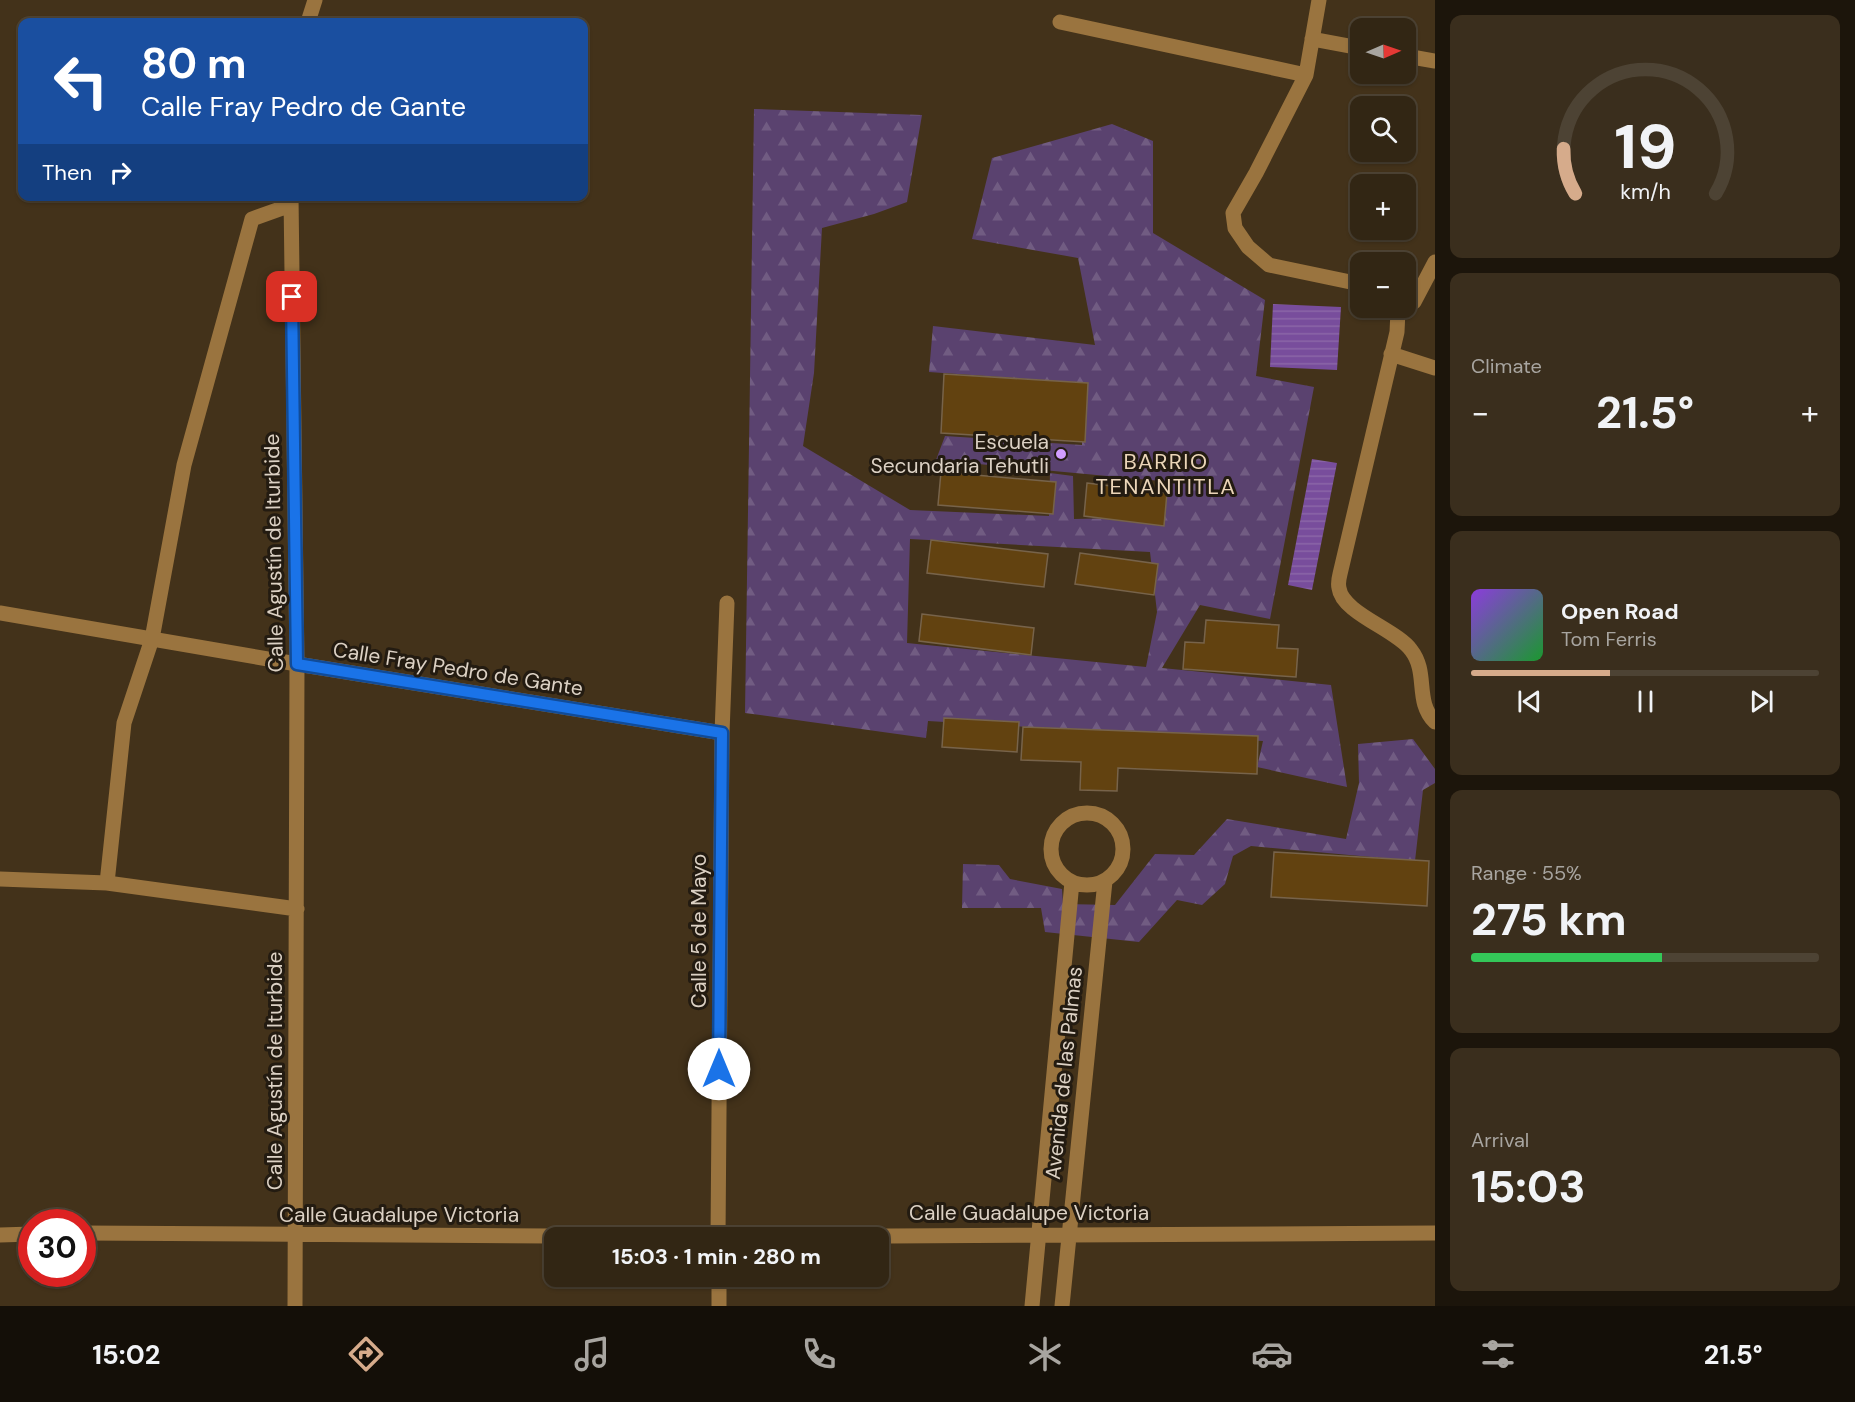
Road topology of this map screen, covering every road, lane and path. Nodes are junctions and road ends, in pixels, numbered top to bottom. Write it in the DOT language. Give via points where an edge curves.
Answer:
graph roads {
  1 [pos="315,0"];
  2 [pos="1319,0"];
  3 [pos="309,18"];
  4 [pos="1060,22"];
  5 [pos="1312,39"];
  6 [pos="1350,46"];
  7 [pos="1416,58"];
  8 [pos="1435,61"];
  9 [pos="1306,75"];
  10 [pos="291,201"];
  11 [pos="1435,262"];
  12 [pos="1350,282"];
  13 [pos="1416,298"];
  14 [pos="1399,318"];
  15 [pos="1391,354"];
  16 [pos="1435,368"];
  17 [pos="727,603"];
  18 [pos="0,613"];
  19 [pos="152,639"];
  20 [pos="297,664"];
  21 [pos="1435,722"];
  22 [pos="722,733"];
  23 [pos="0,879"];
  24 [pos="1105,881"];
  25 [pos="1072,882"];
  26 [pos="107,883"];
  27 [pos="297,909"];
  28 [pos="718,1227"];
  29 [pos="96,1233"];
  30 [pos="1435,1233"];
  31 [pos="0,1234"];
  32 [pos="18,1234"];
  33 [pos="1038,1234"];
  34 [pos="1069,1234"];
  35 [pos="889,1235"];
  36 [pos="296,1236"];
  37 [pos="544,1237"];
  38 [pos="719,1287"];
  39 [pos="295,1306"];
  40 [pos="719,1306"];
  41 [pos="1032,1306"];
  42 [pos="1062,1306"];
  1 -- 3 [label="street"];
  2 -- 5 [label="street"];
  4 -- 9 [label="street"];
  5 -- 6 [label="street"];
  5 -- 9 [label="street"];
  7 -- 8 [label="street"];
  9 -- 12 [label="street" via="1233,213 1235,228 1248,247 1269,265"];
  10 -- 19 [label="street" via="252,219 184,465"];
  10 -- 20 [label="street, Calle Agustín de Iturbide"];
  11 -- 13 [label="street"];
  14 -- 15 [label="street"];
  15 -- 16 [label="street"];
  15 -- 21 [label="street" via="1339,590 1348,604 1411,648 1422,668 1421,693"];
  17 -- 22 [label="street, Calle 5 de Mayo"];
  18 -- 19 [label="street, Calle Fray Pedro de Gante"];
  19 -- 20 [label="street, Calle Fray Pedro de Gante"];
  19 -- 26 [label="street" via="124,723"];
  20 -- 22 [label="street, Calle Fray Pedro de Gante"];
  20 -- 27 [label="street, Calle Agustín de Iturbide"];
  22 -- 28 [label="street, Calle 5 de Mayo"];
  23 -- 26 [label="street"];
  24 -- 25 [label="street" via="1095,885"];
  24 -- 25 [label="street, Avenida de las Palmas" via="1120,864 1120,832 1105,817 1084,813 1063,822 1052,843 1056,866"];
  24 -- 34 [label="street, Avenida de las Palmas"];
  25 -- 33 [label="street, Avenida de las Palmas"];
  26 -- 27 [label="street"];
  27 -- 36 [label="street, Calle Agustín de Iturbide"];
  29 -- 36 [label="street, Calle Guadalupe Victoria"];
  30 -- 34 [label="street, Calle Guadalupe Victoria"];
  31 -- 32 [label="street"];
  33 -- 34 [label="street, Calle Guadalupe Victoria"];
  33 -- 35 [label="street, Calle Guadalupe Victoria"];
  33 -- 41 [label="street, Avenida de las Palmas"];
  34 -- 42 [label="street, Avenida de las Palmas"];
  36 -- 37 [label="street, Calle Guadalupe Victoria"];
  36 -- 39 [label="street, Calle Agustín de Iturbide"];
  38 -- 40 [label="street"];
}
